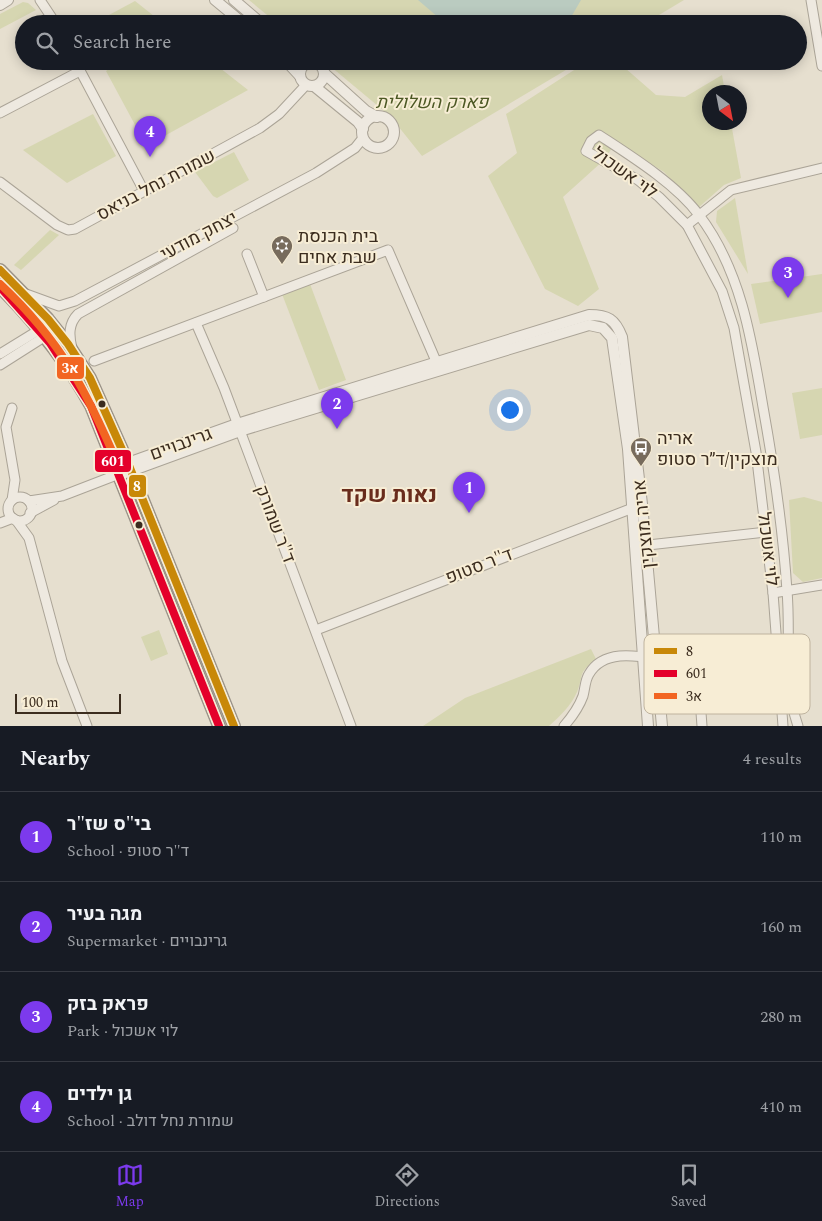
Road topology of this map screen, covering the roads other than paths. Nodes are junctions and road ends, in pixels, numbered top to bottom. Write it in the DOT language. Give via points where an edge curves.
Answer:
graph roads {
  1 [pos="8,0"];
  2 [pos="40,0"];
  3 [pos="46,0"];
  4 [pos="215,0"];
  5 [pos="234,0"];
  6 [pos="811,0"];
  7 [pos="0,5"];
  8 [pos="49,11"];
  9 [pos="51,15"];
  10 [pos="233,15"];
  11 [pos="252,15"];
  12 [pos="822,66"];
  13 [pos="294,70"];
  14 [pos="302,70"];
  15 [pos="323,70"];
  16 [pos="80,71"];
  17 [pos="324,73"];
  18 [pos="300,76"];
  19 [pos="310,86"];
  20 [pos="0,113"];
  21 [pos="377,117"];
  22 [pos="363,134"];
  23 [pos="822,168"];
  24 [pos="0,182"];
  25 [pos="144,191"];
  26 [pos="699,215"];
  27 [pos="687,225"];
  28 [pos="233,228"];
  29 [pos="247,254"];
  30 [pos="154,259"];
  31 [pos="0,270"];
  32 [pos="151,274"];
  33 [pos="0,287"];
  34 [pos="25,294"];
  35 [pos="264,297"];
  36 [pos="196,323"];
  37 [pos="616,323"];
  38 [pos="603,328"];
  39 [pos="42,333"];
  40 [pos="74,353"];
  41 [pos="0,354"];
  42 [pos="94,361"];
  43 [pos="0,365"];
  44 [pos="438,367"];
  45 [pos="12,408"];
  46 [pos="238,428"];
  47 [pos="126,470"];
  48 [pos="15,480"];
  49 [pos="62,496"];
  50 [pos="12,500"];
  51 [pos="26,500"];
  52 [pos="642,504"];
  53 [pos="632,508"];
  54 [pos="8,510"];
  55 [pos="30,514"];
  56 [pos="0,517"];
  57 [pos="15,519"];
  58 [pos="0,523"];
  59 [pos="766,532"];
  60 [pos="28,538"];
  61 [pos="646,545"];
  62 [pos="635,547"];
  63 [pos="822,586"];
  64 [pos="787,591"];
  65 [pos="773,593"];
  66 [pos="316,630"];
  67 [pos="655,634"];
  68 [pos="776,634"];
  69 [pos="789,634"];
  70 [pos="643,656"];
  71 [pos="644,670"];
  72 [pos="87,726"];
  73 [pos="219,726"];
  74 [pos="234,726"];
  75 [pos="351,726"];
  76 [pos="564,726"];
  1 -- 7 [label="street"];
  2 -- 8 [label="street"];
  3 -- 8 [label="street"];
  4 -- 10 [label="street"];
  5 -- 11 [label="street"];
  6 -- 12 [label="street"];
  8 -- 9 [label="street"];
  13 -- 18 [label="street"];
  14 -- 18 [label="street"];
  15 -- 17 [label="street"];
  16 -- 20 [label="street"];
  16 -- 25 [label="street"];
  17 -- 19 [label="street" via="322,82"];
  17 -- 21 [label="street"];
  18 -- 19 [label="street"];
  19 -- 22 [label="street" via="351,116"];
  19 -- 25 [label="street, שמורת נחל בניאס" via="260,128"];
  21 -- 22 [label="street" via="370,119"];
  21 -- 22 [label="street" via="391,123 394,131 392,140 385,147 375,148 366,142"];
  22 -- 30 [label="street, יצחק מודעי" via="355,148 330,164"];
  23 -- 26 [label="street" via="731,190"];
  24 -- 25 [label="street, שמורת נחל בניאס" via="68,230 80,227"];
  26 -- 27 [label="street"];
  26 -- 27 [label="street, לוי אשכול" via="632,157 599,136 591,141 586,151 638,180"];
  26 -- 64 [label="street, לוי אשכול" via="736,284 748,324 772,454"];
  27 -- 59 [label="street, לוי אשכול" via="722,290 734,328 756,452"];
  28 -- 32 [label="street, יצחק מודעי"];
  29 -- 35 [label="street"];
  30 -- 32 [label="street"];
  30 -- 34 [label="street, יצחק מודעי" via="68,304 52,304"];
  31 -- 34 [label="main road"];
  32 -- 40 [label="street, יצחק מודעי" via="73,319 69,332"];
  33 -- 39 [label="main road"];
  34 -- 40 [label="main road"];
  35 -- 36 [label="street"];
  35 -- 44 [label="street" via="388,250"];
  36 -- 42 [label="street"];
  36 -- 46 [label="street, ד\"ר שמורק"];
  37 -- 44 [label="street, גרינבויים" via="606,315 590,316"];
  37 -- 52 [label="street, אריה מוצקין" via="622,337"];
  38 -- 44 [label="street, גרינבויים" via="589,325"];
  38 -- 53 [label="street, אריה מוצקין" via="612,338 628,449"];
  39 -- 41 [label="street"];
  39 -- 43 [label="street"];
  39 -- 47 [label="main road" via="84,394"];
  40 -- 47 [label="main road" via="100,398"];
  44 -- 46 [label="street, גרינבויים"];
  45 -- 48 [label="street" via="6,427"];
  46 -- 47 [label="street, גרינבויים"];
  46 -- 66 [label="street, ד\"ר שמורק"];
  47 -- 49 [label="street"];
  47 -- 73 [label="main road"];
  47 -- 74 [label="main road"];
  48 -- 50 [label="street"];
  48 -- 51 [label="street"];
  49 -- 51 [label="street"];
  49 -- 55 [label="street"];
  50 -- 51 [label="street"];
  50 -- 54 [label="street"];
  51 -- 55 [label="street"];
  52 -- 53 [label="street, ד\"ר סטופ"];
  52 -- 61 [label="street, אריה מוצקין"];
  53 -- 62 [label="street, אריה מוצקין"];
  53 -- 66 [label="street, ד\"ר סטופ"];
  54 -- 56 [label="street"];
  54 -- 57 [label="street"];
  55 -- 57 [label="street" via="22,520"];
  55 -- 60 [label="street"];
  57 -- 58 [label="street"];
  57 -- 60 [label="street"];
  59 -- 61 [label="street"];
  59 -- 65 [label="street, לוי אשכול"];
  60 -- 72 [label="street" via="62,661"];
  61 -- 62 [label="street"];
  61 -- 67 [label="street, אריה מוצקין"];
  62 -- 70 [label="street, אריה מוצקין"];
  63 -- 64 [label="street"];
  64 -- 65 [label="street"];
  64 -- 69 [label="street, לוי אשכול"];
  65 -- 68 [label="street, לוי אשכול"];
  66 -- 75 [label="street, ד\"ר שמורק"];
  70 -- 71 [label="street, אריה מוצקין"];
  70 -- 76 [label="street" via="612,656 597,664 589,674 582,698"];
}
